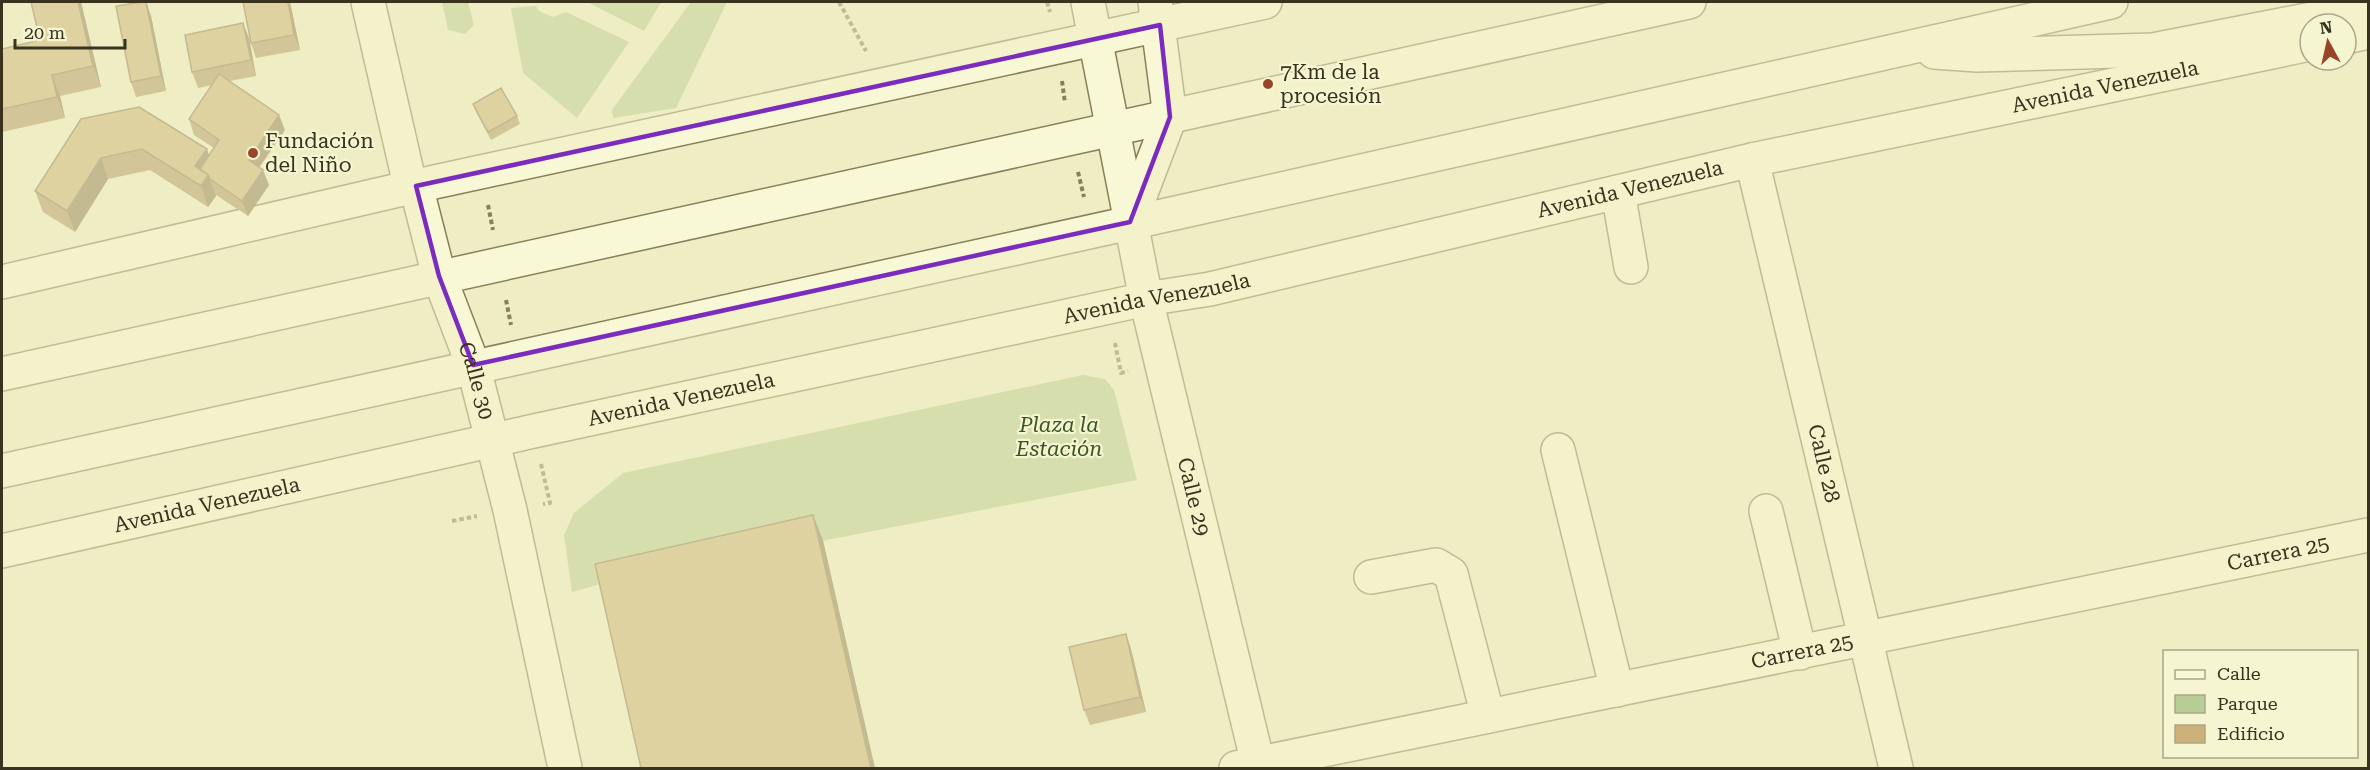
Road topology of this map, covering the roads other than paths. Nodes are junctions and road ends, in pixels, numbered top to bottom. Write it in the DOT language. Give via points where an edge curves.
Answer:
graph roads {
  1 [pos="368,2"];
  2 [pos="1088,2"];
  3 [pos="1689,2"];
  4 [pos="2111,2"];
  5 [pos="1244,4"];
  6 [pos="2368,8"];
  7 [pos="1157,13"];
  8 [pos="1096,40"];
  9 [pos="2298,46"];
  10 [pos="1902,49"];
  11 [pos="1170,117"];
  12 [pos="1111,130"];
  13 [pos="1752,160"];
  14 [pos="416,186"];
  15 [pos="1618,192"];
  16 [pos="1130,222"];
  17 [pos="1631,267"];
  18 [pos="439,276"];
  19 [pos="2,282"];
  20 [pos="1146,299"];
  21 [pos="473,365"];
  22 [pos="2,374"];
  23 [pos="492,441"];
  24 [pos="1558,450"];
  25 [pos="2,471"];
  26 [pos="1766,511"];
  27 [pos="2368,535"];
  28 [pos="2,551"];
  29 [pos="1371,577"];
  30 [pos="1868,638"];
  31 [pos="1800,653"];
  32 [pos="1617,690"];
  33 [pos="1488,716"];
  34 [pos="1251,767"];
  35 [pos="565,768"];
  36 [pos="1896,768"];
  1 -- 14 [label="street, Calle 30" via="410,185"];
  2 -- 8 [label="street, Calle 29"];
  3 -- 11 [label="street"];
  4 -- 10 [label="street"];
  5 -- 7 [label="street"];
  6 -- 10 [label="street" via="2153,50 1977,55"];
  7 -- 8 [label="street"];
  7 -- 11 [label="street"];
  8 -- 12 [label="street, Calle 29"];
  8 -- 14 [label="street"];
  9 -- 13 [label="street, Avenida Venezuela"];
  10 -- 16 [label="street"];
  11 -- 12 [label="street"];
  11 -- 16 [label="street"];
  12 -- 16 [label="street, Calle 29"];
  12 -- 18 [label="street"];
  13 -- 15 [label="street, Avenida Venezuela"];
  13 -- 30 [label="street, Calle 28"];
  14 -- 18 [label="street, Calle 30"];
  14 -- 19 [label="street"];
  15 -- 17 [label="street"];
  15 -- 20 [label="street, Avenida Venezuela" via="1210,289"];
  16 -- 20 [label="street, Calle 29"];
  16 -- 21 [label="street"];
  18 -- 21 [label="street, Calle 30"];
  18 -- 22 [label="street"];
  20 -- 23 [label="street, Avenida Venezuela"];
  20 -- 34 [label="street, Calle 29"];
  21 -- 23 [label="street, Calle 30"];
  21 -- 25 [label="street"];
  23 -- 28 [label="street, Avenida Venezuela"];
  23 -- 35 [label="street, Calle 30"];
  24 -- 32 [label="street"];
  26 -- 31 [label="street"];
  27 -- 30 [label="street, Carrera 25"];
  29 -- 33 [label="street" via="1436,565 1451,574"];
  30 -- 31 [label="street, Carrera 25"];
  30 -- 36 [label="street, Calle 28"];
  31 -- 32 [label="street, Carrera 25"];
  32 -- 33 [label="street, Carrera 25"];
  33 -- 34 [label="street, Carrera 25"];
}
